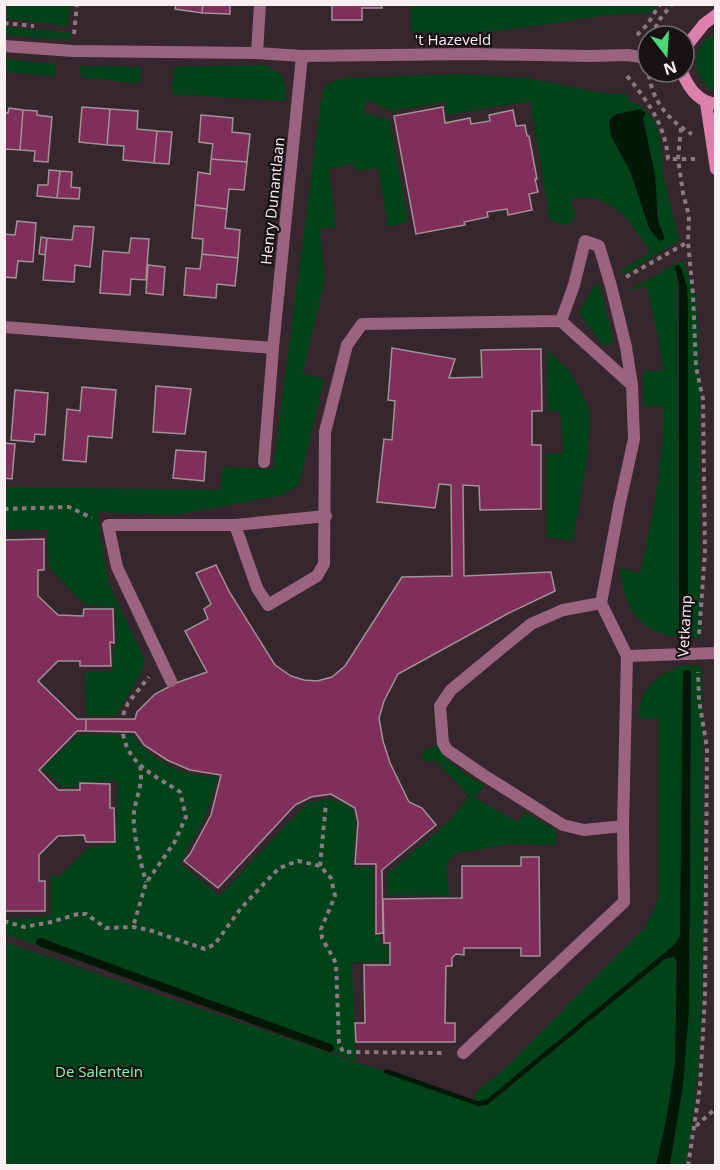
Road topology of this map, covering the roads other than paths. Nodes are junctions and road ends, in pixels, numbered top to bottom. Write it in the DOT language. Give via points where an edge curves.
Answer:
graph roads {
  1 [pos="260,4"];
  2 [pos="714,12"];
  3 [pos="696,34"];
  4 [pos="4,46"];
  5 [pos="257,53"];
  6 [pos="302,56"];
  7 [pos="636,56"];
  8 [pos="689,84"];
  9 [pos="711,103"];
  10 [pos="716,169"];
  11 [pos="561,321"];
  12 [pos="4,327"];
  13 [pos="273,348"];
  14 [pos="632,385"];
  15 [pos="264,462"];
  16 [pos="326,516"];
  17 [pos="235,525"];
  18 [pos="601,603"];
  19 [pos="716,653"];
  20 [pos="627,656"];
  21 [pos="171,681"];
  22 [pos="623,826"];
  23 [pos="463,1053"];
  1 -- 5 [label="street"];
  2 -- 3 [label="street"];
  4 -- 5 [label="street, 't Hazeveld" via="73,51"];
  5 -- 6 [label="street, 't Hazeveld"];
  6 -- 7 [label="street, 't Hazeveld"];
  6 -- 13 [label="street, Henry Dunantlaan"];
  8 -- 9 [label="street" via="696,95"];
  9 -- 10 [label="street"];
  11 -- 14 [label="street"];
  11 -- 14 [label="street" via="585,241 598,246 626,347"];
  11 -- 16 [label="street" via="362,324 347,345 325,432"];
  12 -- 13 [label="street"];
  13 -- 15 [label="street, Henry Dunantlaan"];
  14 -- 18 [label="street" via="634,439"];
  16 -- 17 [label="street"];
  16 -- 17 [label="street" via="324,564 317,576 268,606 257,588"];
  17 -- 21 [label="street" via="108,525 117,567"];
  18 -- 20 [label="street"];
  18 -- 22 [label="street" via="563,610 531,624 451,690 440,706 443,743 476,770 563,825 584,830"];
  19 -- 20 [label="street"];
  20 -- 22 [label="street"];
  22 -- 23 [label="street" via="624,902"];
}
